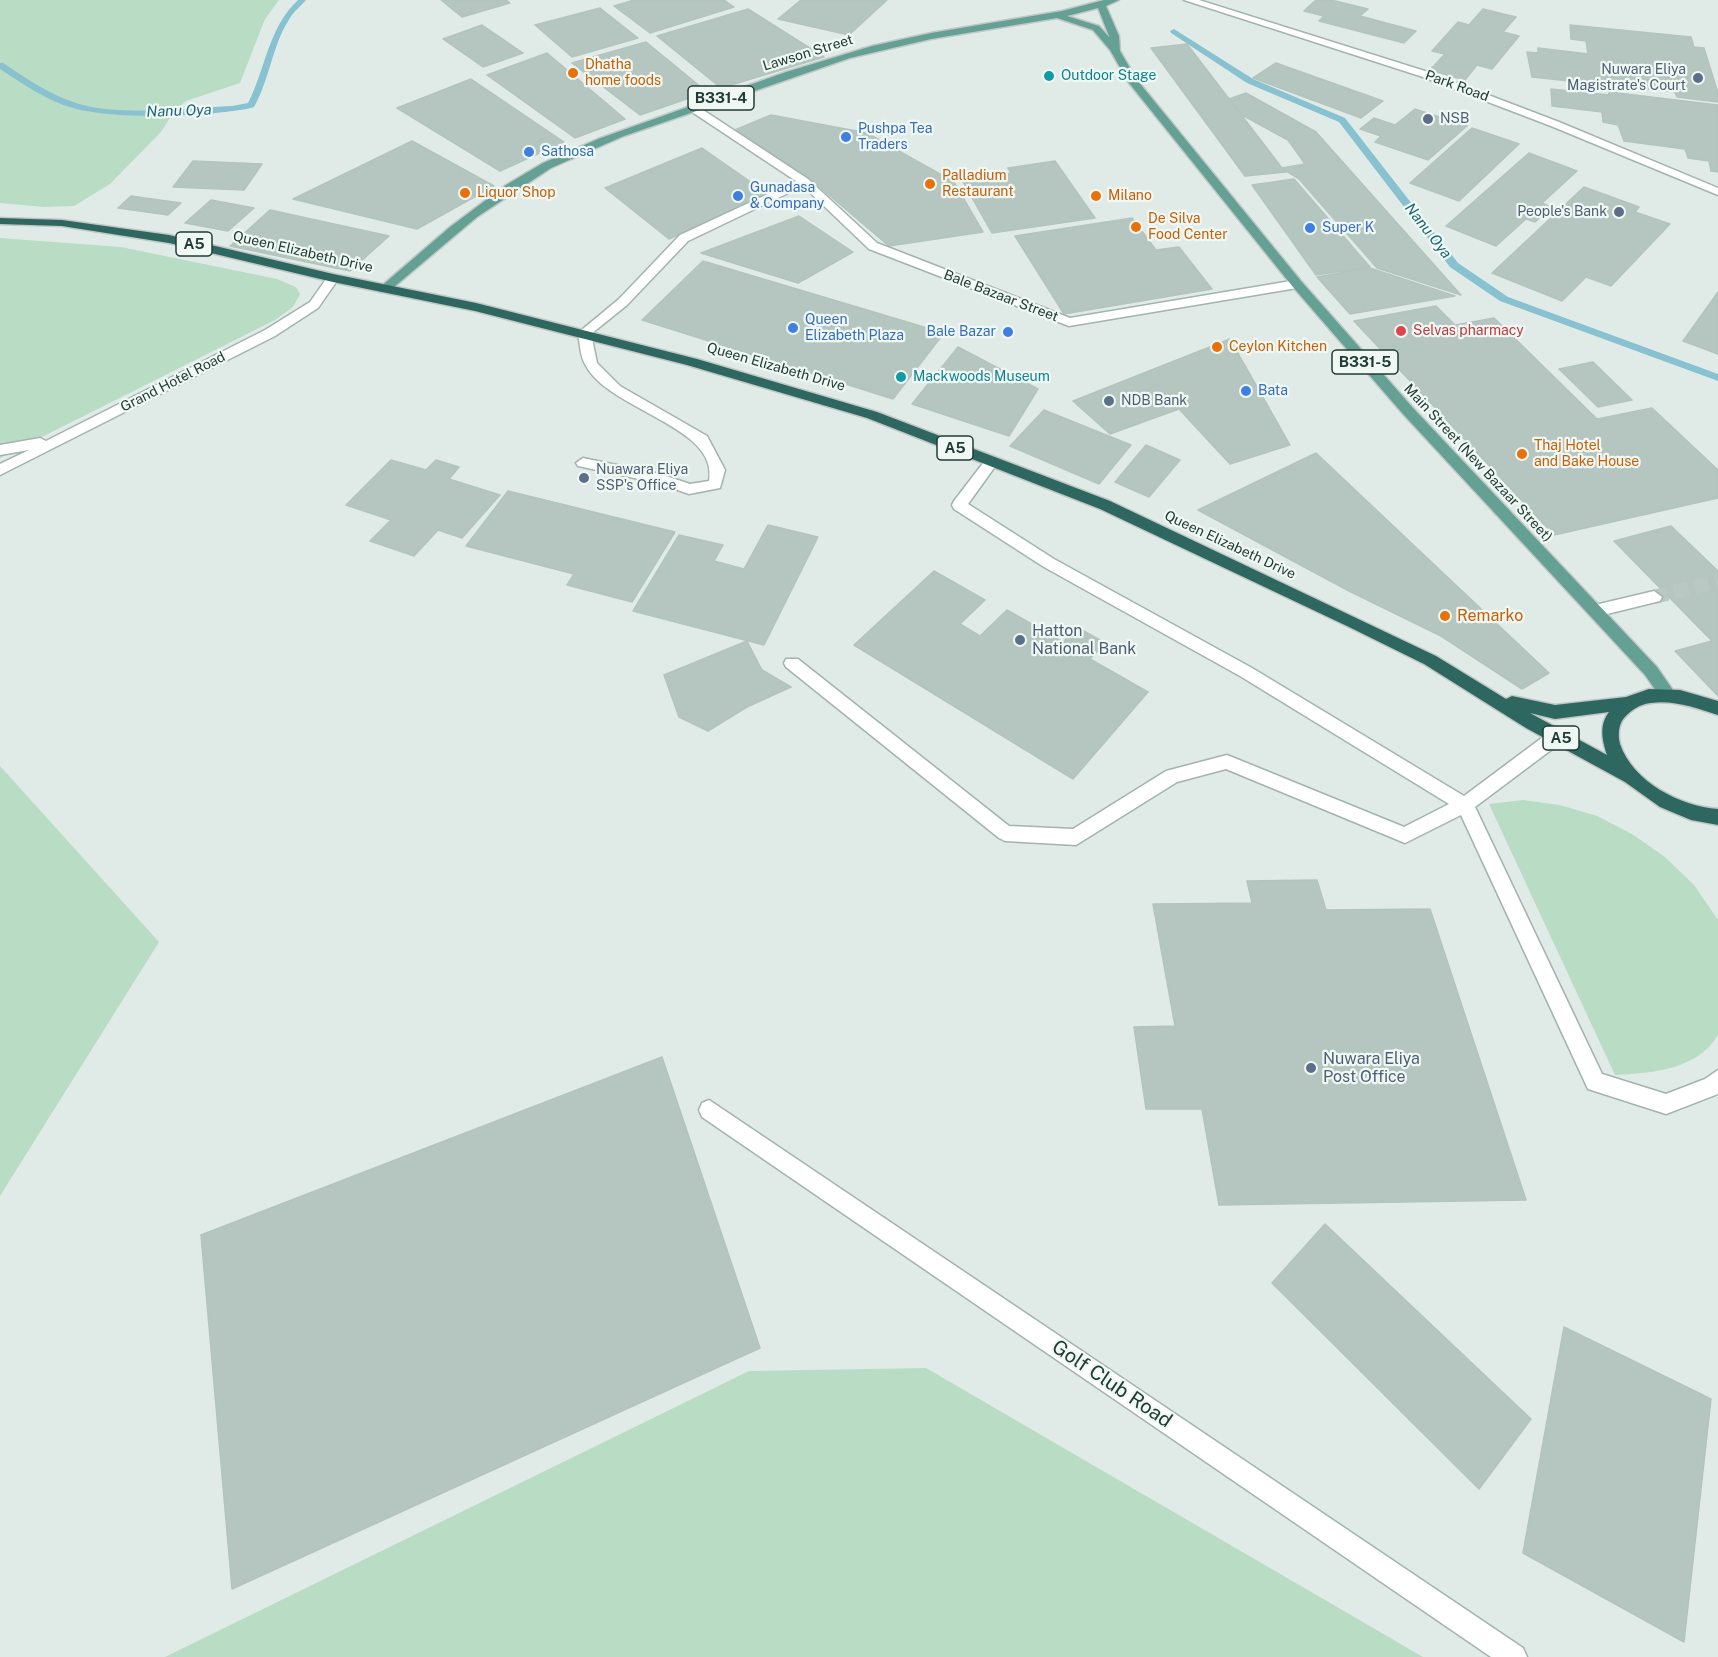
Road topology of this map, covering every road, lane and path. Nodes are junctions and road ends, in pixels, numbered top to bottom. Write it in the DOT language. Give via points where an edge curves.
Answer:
graph roads {
  1 [pos="1189,0"];
  2 [pos="1107,2"];
  3 [pos="1057,16"];
  4 [pos="1115,51"];
  5 [pos="693,108"];
  6 [pos="804,181"];
  7 [pos="1718,192"];
  8 [pos="0,221"];
  9 [pos="333,278"];
  10 [pos="1297,284"];
  11 [pos="384,289"];
  12 [pos="584,333"];
  13 [pos="68,436"];
  14 [pos="0,450"];
  15 [pos="992,461"];
  16 [pos="583,464"];
  17 [pos="0,470"];
  18 [pos="1654,597"];
  19 [pos="1595,611"];
  20 [pos="792,663"];
  21 [pos="1667,693"];
  22 [pos="1493,698"];
  23 [pos="1624,703"];
  24 [pos="1718,708"];
  25 [pos="1557,736"];
  26 [pos="1630,776"];
  27 [pos="1465,805"];
  28 [pos="1714,819"];
  29 [pos="1718,1080"];
  30 [pos="709,1110"];
  31 [pos="1514,1657"];
  1 -- 7 [label="street, Park Road" via="1424,74"];
  2 -- 3 [label="main road, Lawson Street / B331-4"];
  2 -- 4 [label="main road, Main Street (New Bazaar Street) / B331-5"];
  3 -- 4 [label="main road, Main Street (New Bazaar Street) / B331-5" via="1095,28"];
  3 -- 5 [label="main road, Lawson Street / B331-4" via="936,35 867,51"];
  4 -- 10 [label="main road, Main Street (New Bazaar Street) / B331-5" via="1154,110"];
  5 -- 6 [label="street, Bale Bazaar Street"];
  5 -- 11 [label="main road, Lawson Street / B331-4" via="583,150 531,175 473,214"];
  6 -- 10 [label="street, Bale Bazaar Street" via="873,246 1069,322"];
  6 -- 12 [label="street" via="684,238 623,302"];
  8 -- 9 [label="highway, Queen Elizabeth Drive / A5" via="62,223 169,238"];
  9 -- 11 [label="highway, Queen Elizabeth Drive / A5"];
  9 -- 13 [label="street, Grand Hotel Road" via="314,306 270,333"];
  10 -- 19 [label="main road, Main Street (New Bazaar Street) / B331-5" via="1408,411"];
  11 -- 12 [label="highway, Queen Elizabeth Drive / A5"];
  12 -- 15 [label="highway, Queen Elizabeth Drive / A5" via="821,399"];
  12 -- 16 [label="street" via="591,364 615,389 702,439 718,470 715,485 689,489 660,479"];
  13 -- 14 [label="street"];
  13 -- 17 [label="street, Grand Hotel Road"];
  15 -- 22 [label="highway, Queen Elizabeth Drive / A5" via="1105,505 1268,581 1430,660"];
  15 -- 27 [label="street" via="959,505 1049,563 1246,672"];
  18 -- 19 [label="street"];
  19 -- 21 [label="main road, Main Street (New Bazaar Street) / B331-5"];
  20 -- 27 [label="street" via="1005,833 1076,837 1172,776 1227,762 1405,835"];
  21 -- 23 [label="highway, Queen Elizabeth Drive" via="1643,695"];
  21 -- 24 [label="highway, Queen Elizabeth Drive"];
  22 -- 23 [label="highway, Queen Elizabeth Drive / A5" via="1555,711"];
  22 -- 25 [label="highway, Queen Elizabeth Drive / A5"];
  23 -- 26 [label="highway" via="1610,722 1610,734 1612,748"];
  25 -- 26 [label="highway, Queen Elizabeth Drive / A5"];
  25 -- 27 [label="street"];
  26 -- 28 [label="highway" via="1678,808"];
  27 -- 29 [label="street" via="1595,1082 1666,1104"];
  30 -- 31 [label="street, Golf Club Road"];
}
